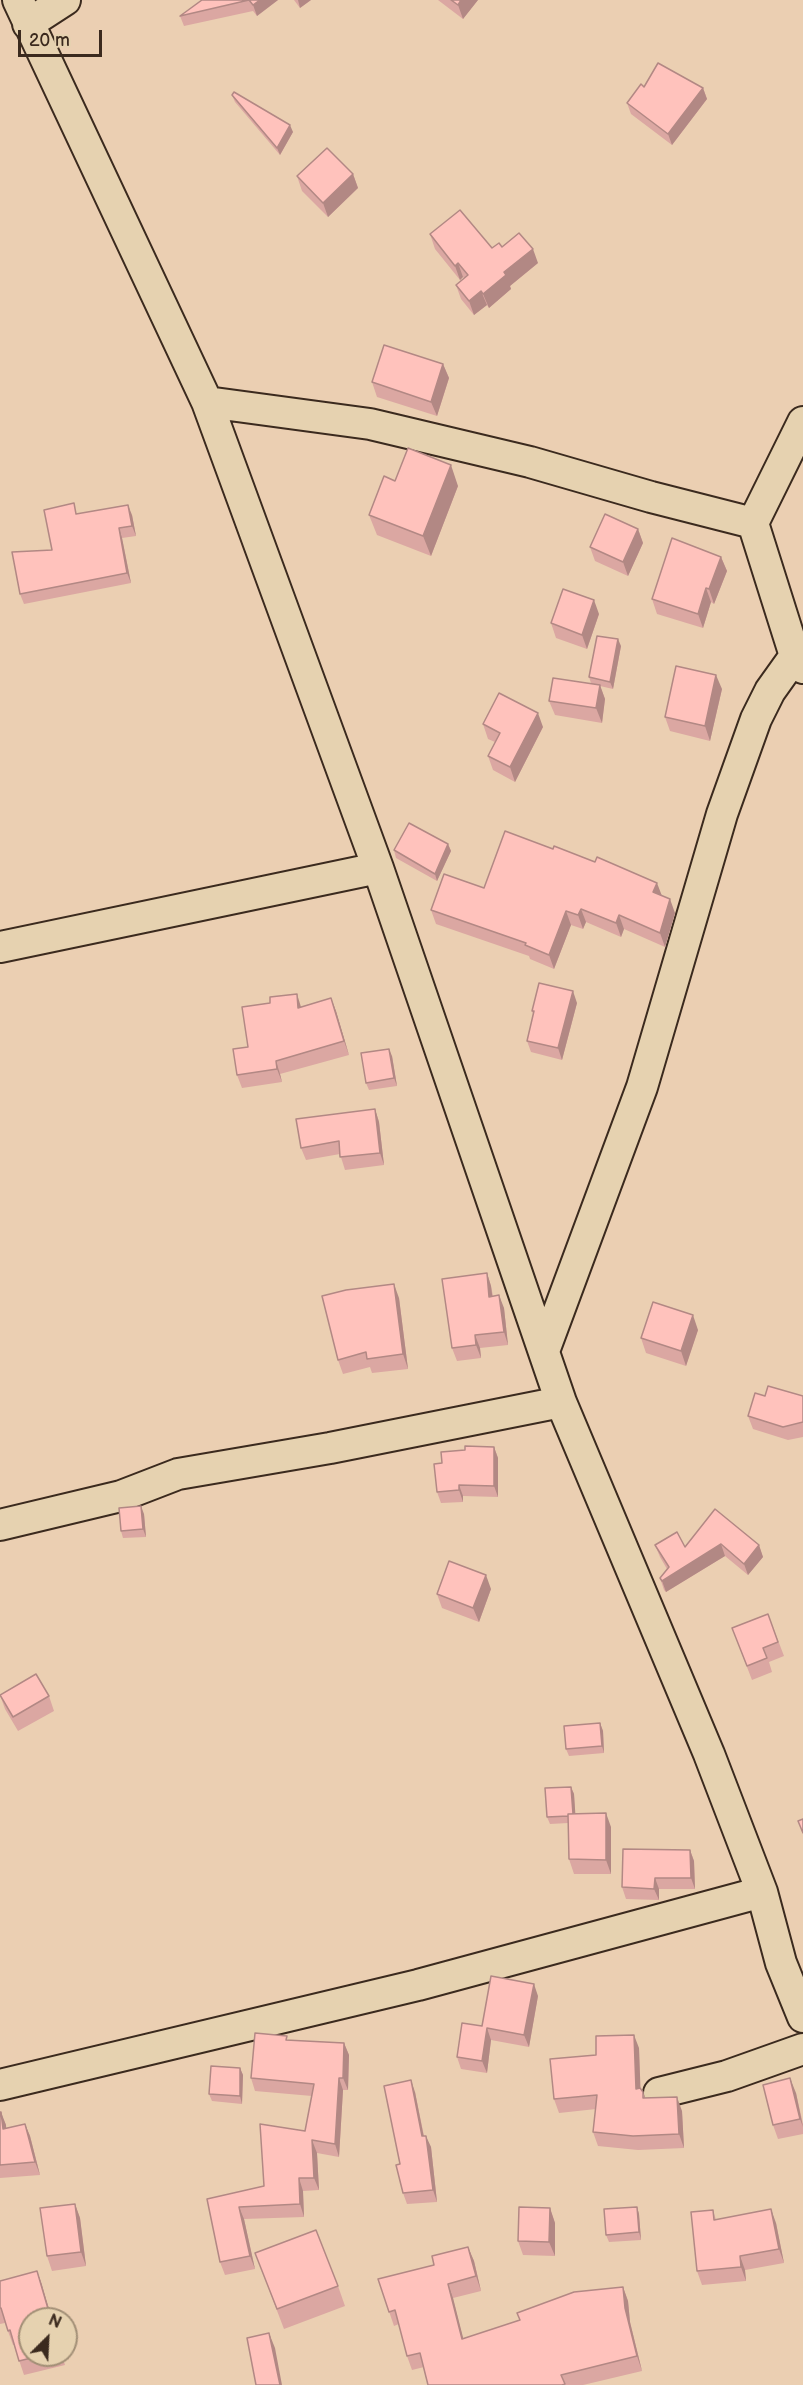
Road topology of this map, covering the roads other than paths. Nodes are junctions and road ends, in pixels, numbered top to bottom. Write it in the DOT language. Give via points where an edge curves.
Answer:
graph roads {
  1 [pos="65,0"];
  2 [pos="23,12"];
  3 [pos="207,402"];
  4 [pos="803,422"];
  5 [pos="753,523"];
  6 [pos="799,662"];
  7 [pos="378,868"];
  8 [pos="0,947"];
  9 [pos="544,1351"];
  10 [pos="561,1402"];
  11 [pos="0,1525"];
  12 [pos="762,1892"];
  13 [pos="803,2017"];
  14 [pos="803,2049"];
  15 [pos="0,2085"];
  16 [pos="659,2093"];
  1 -- 2 [label="street"];
  2 -- 3 [label="street"];
  3 -- 5 [label="street" via="370,424 530,462"];
  3 -- 7 [label="street"];
  4 -- 5 [label="street"];
  5 -- 6 [label="street"];
  6 -- 9 [label="street" via="770,691 752,730 722,814 642,1087"];
  7 -- 8 [label="street"];
  7 -- 9 [label="street"];
  9 -- 10 [label="street"];
  10 -- 11 [label="street" via="178,1474 121,1496"];
  10 -- 12 [label="street" via="709,1754"];
  12 -- 13 [label="street" via="781,1963"];
  12 -- 15 [label="street" via="418,1985"];
  14 -- 16 [label="street" via="727,2076"];
}
